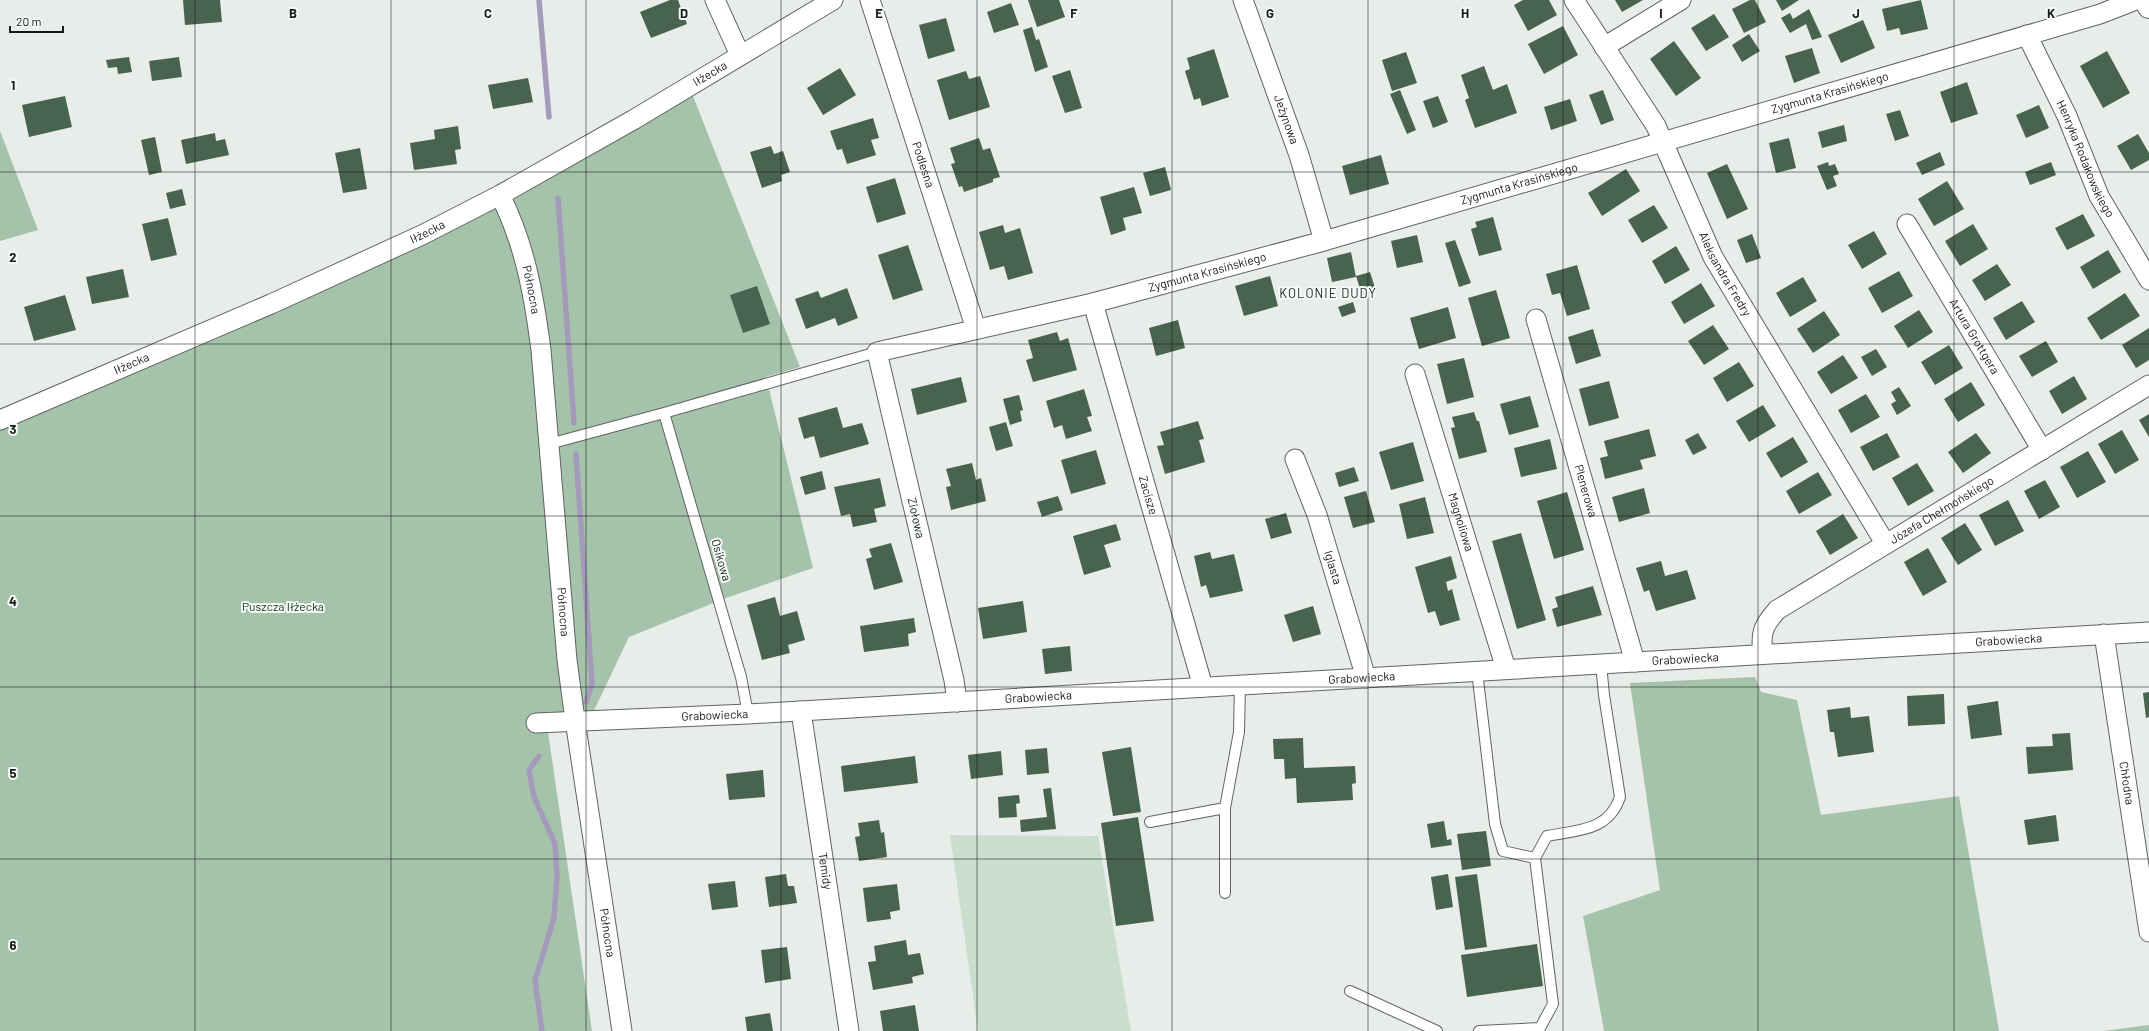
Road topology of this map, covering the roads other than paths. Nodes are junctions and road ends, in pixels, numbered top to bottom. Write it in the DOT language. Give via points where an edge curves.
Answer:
graph roads {
  1 [pos="715,0"];
  2 [pos="833,0"];
  3 [pos="870,0"];
  4 [pos="1243,0"];
  5 [pos="1574,0"];
  6 [pos="1681,0"];
  7 [pos="2136,0"];
  8 [pos="2145,0"];
  9 [pos="2149,7"];
  10 [pos="2026,35"];
  11 [pos="1604,47"];
  12 [pos="740,55"];
  13 [pos="1662,141"];
  14 [pos="500,195"];
  15 [pos="1907,224"];
  16 [pos="1324,241"];
  17 [pos="2149,280"];
  18 [pos="1093,303"];
  19 [pos="1536,319"];
  20 [pos="976,329"];
  21 [pos="877,352"];
  22 [pos="1416,374"];
  23 [pos="2149,385"];
  24 [pos="664,413"];
  25 [pos="0,420"];
  26 [pos="549,444"];
  27 [pos="2042,450"];
  28 [pos="1295,459"];
  29 [pos="1886,543"];
  30 [pos="2149,632"];
  31 [pos="2104,634"];
  32 [pos="1763,654"];
  33 [pos="1635,662"];
  34 [pos="1601,664"];
  35 [pos="1506,670"];
  36 [pos="1477,671"];
  37 [pos="1366,678"];
  38 [pos="1240,685"];
  39 [pos="1203,687"];
  40 [pos="957,702"];
  41 [pos="801,711"];
  42 [pos="748,714"];
  43 [pos="575,720"];
  44 [pos="536,723"];
  45 [pos="1226,808"];
  46 [pos="1150,822"];
  47 [pos="1535,858"];
  48 [pos="1225,893"];
  49 [pos="2149,932"];
  50 [pos="1350,991"];
  51 [pos="622,1031"];
  52 [pos="849,1031"];
  53 [pos="1437,1031"];
  54 [pos="1479,1031"];
  1 -- 12 [label="street"];
  2 -- 12 [label="street, Iłżecka"];
  3 -- 20 [label="street, Podleśna"];
  4 -- 16 [label="street, Jeżynowa" via="1298,156"];
  5 -- 11 [label="street, Aleksandra Fredry"];
  6 -- 11 [label="street"];
  7 -- 10 [label="street, Zygmunta Krasińskiego" via="2100,14"];
  8 -- 9 [label="main road"];
  10 -- 13 [label="street, Zygmunta Krasińskiego"];
  10 -- 17 [label="street, Henryka Rodakowskiego" via="2067,116 2099,196"];
  11 -- 13 [label="street, Aleksandra Fredry" via="1656,126"];
  12 -- 14 [label="street, Iłżecka" via="633,120"];
  13 -- 16 [label="street, Zygmunta Krasińskiego"];
  13 -- 29 [label="street, Aleksandra Fredry" via="1713,258"];
  14 -- 25 [label="street, Iłżecka" via="359,265"];
  14 -- 26 [label="street, Północna" via="512,218 527,266 534,302"];
  15 -- 27 [label="street, Artura Grottgera"];
  16 -- 18 [label="street, Zygmunta Krasińskiego"];
  18 -- 20 [label="street, Zygmunta Krasińskiego"];
  18 -- 39 [label="street, Zacisze"];
  19 -- 33 [label="street, Plenerowa"];
  20 -- 21 [label="street, Zygmunta Krasińskiego"];
  21 -- 24 [label="lane"];
  21 -- 40 [label="street, Ziołowa"];
  22 -- 35 [label="street, Magnoliowa"];
  23 -- 27 [label="street, Józefa Chełmońskiego"];
  24 -- 26 [label="lane"];
  24 -- 42 [label="lane, Osikowa" via="741,677"];
  26 -- 43 [label="street, Północna" via="567,660"];
  27 -- 29 [label="street, Józefa Chełmońskiego"];
  28 -- 37 [label="street, Iglasta" via="1317,515"];
  29 -- 32 [label="street, Józefa Chełmońskiego" via="1778,610 1765,624 1761,640"];
  30 -- 31 [label="street, Grabowiecka"];
  31 -- 32 [label="street, Grabowiecka"];
  31 -- 49 [label="street, Chłodna"];
  32 -- 33 [label="street, Grabowiecka"];
  33 -- 34 [label="street, Grabowiecka"];
  34 -- 35 [label="street, Grabowiecka"];
  34 -- 47 [label="lane" via="1620,797 1617,808 1602,824 1548,836"];
  35 -- 36 [label="street, Grabowiecka"];
  36 -- 37 [label="street, Grabowiecka"];
  36 -- 47 [label="lane" via="1494,824 1503,851"];
  37 -- 38 [label="street, Grabowiecka"];
  38 -- 39 [label="street, Grabowiecka"];
  38 -- 45 [label="lane" via="1239,732"];
  39 -- 40 [label="street, Grabowiecka"];
  40 -- 41 [label="street, Grabowiecka"];
  41 -- 42 [label="street, Grabowiecka"];
  41 -- 52 [label="street, Temidy"];
  42 -- 43 [label="street, Grabowiecka"];
  43 -- 44 [label="street, Grabowiecka"];
  43 -- 51 [label="street, Północna"];
  45 -- 46 [label="lane"];
  45 -- 48 [label="lane"];
  47 -- 54 [label="lane" via="1554,1004 1540,1028"];
  50 -- 53 [label="lane"];
}
